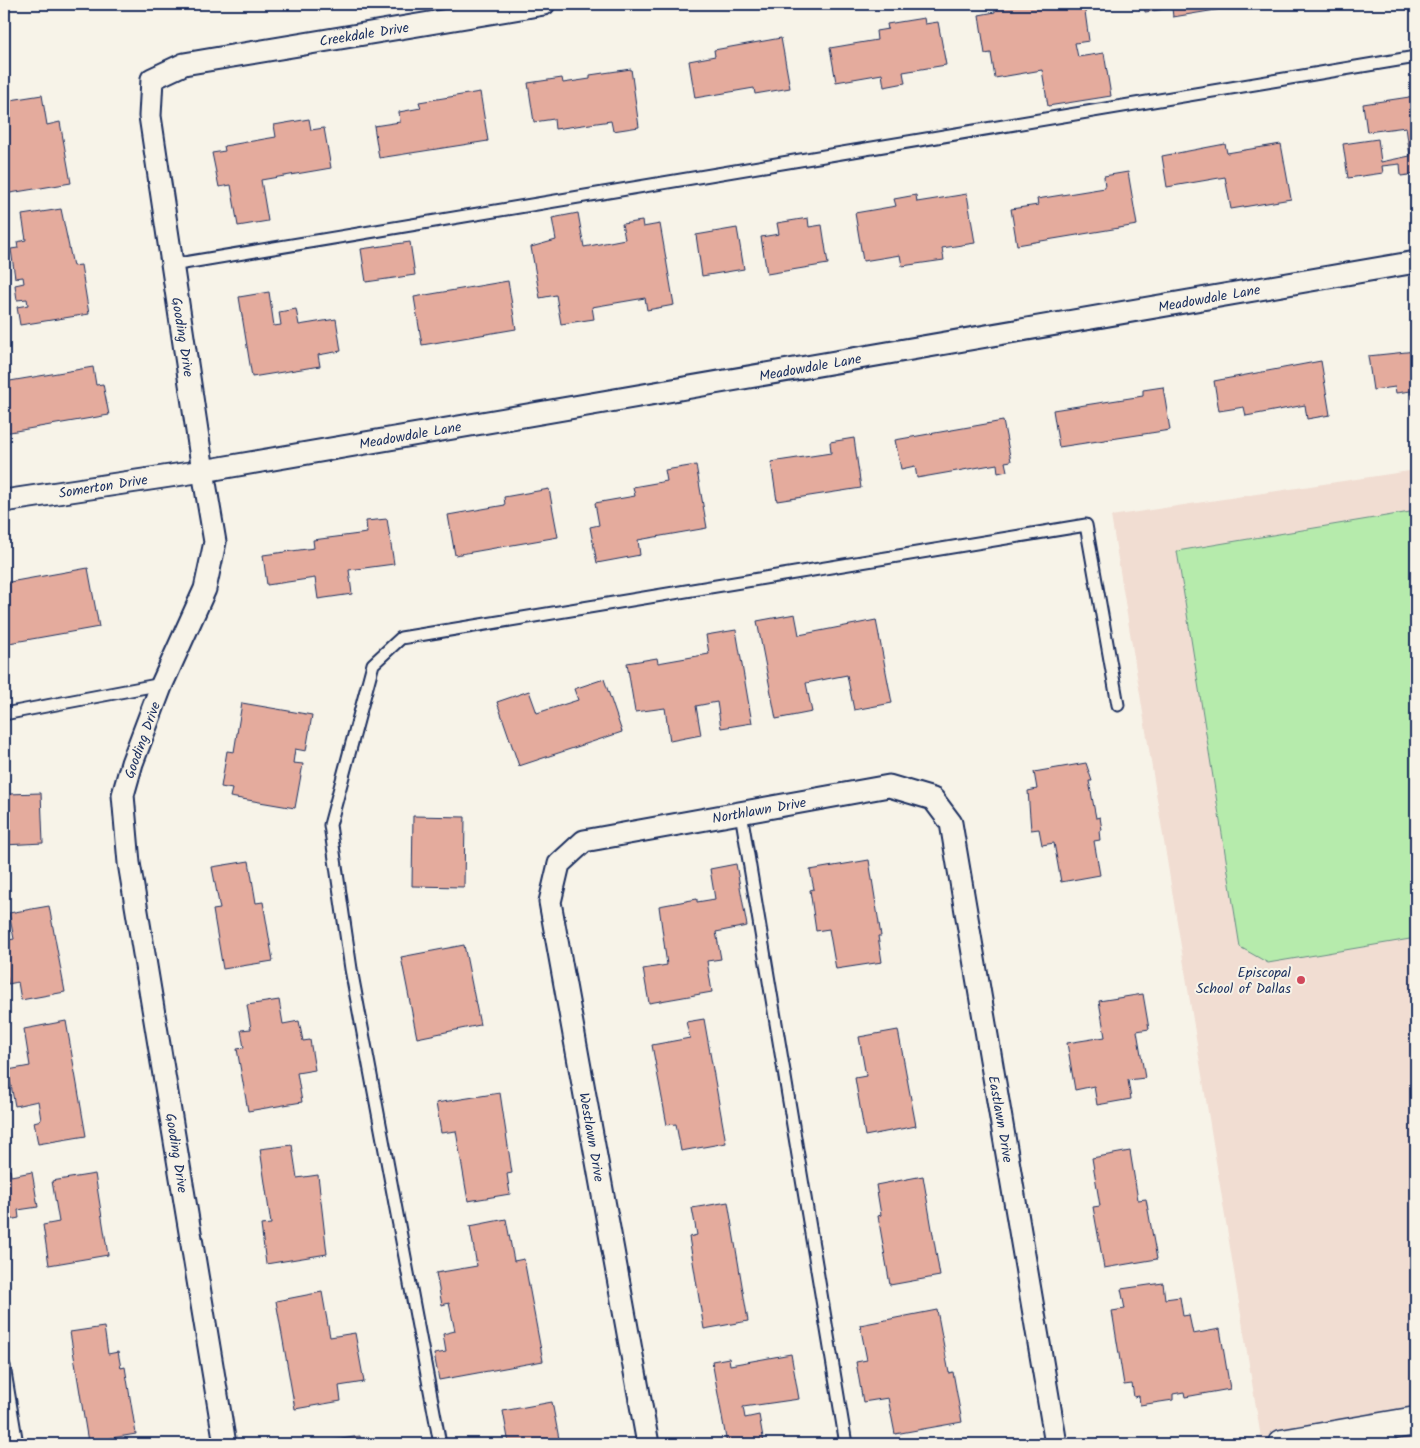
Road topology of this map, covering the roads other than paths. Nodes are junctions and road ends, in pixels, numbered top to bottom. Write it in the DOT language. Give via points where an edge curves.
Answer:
graph roads {
  1 [pos="544,4"];
  2 [pos="1416,57"];
  3 [pos="184,64"];
  4 [pos="1416,262"];
  5 [pos="172,265"];
  6 [pos="203,471"];
  7 [pos="4,501"];
  8 [pos="162,684"];
  9 [pos="1118,705"];
  10 [pos="4,714"];
  11 [pos="934,798"];
  12 [pos="741,813"];
  13 [pos="584,841"];
  14 [pos="4,1366"];
  15 [pos="1416,1422"];
  16 [pos="1352,1438"];
  17 [pos="17,1444"];
  18 [pos="226,1444"];
  19 [pos="440,1444"];
  20 [pos="648,1444"];
  21 [pos="846,1444"];
  22 [pos="1056,1444"];
  23 [pos="1282,1444"];
  1 -- 3 [label="street, Creekdale Drive"];
  2 -- 5 [label="lane"];
  3 -- 5 [label="street, Gooding Drive" via="152,80 150,116"];
  4 -- 6 [label="street, Meadowdale Lane"];
  5 -- 6 [label="street, Gooding Drive"];
  6 -- 7 [label="street, Somerton Drive"];
  6 -- 8 [label="street, Gooding Drive" via="215,542 205,589"];
  8 -- 10 [label="lane"];
  8 -- 18 [label="street, Gooding Drive" via="123,794 129,863"];
  9 -- 19 [label="lane" via="1086,525 401,638 373,664 330,824 351,969"];
  11 -- 12 [label="street, Northlawn Drive" via="889,786"];
  11 -- 22 [label="street, Eastlawn Drive" via="951,823"];
  12 -- 13 [label="street, Northlawn Drive"];
  12 -- 21 [label="lane"];
  13 -- 20 [label="street, Westlawn Drive" via="559,864 550,902"];
  14 -- 17 [label="lane"];
  15 -- 16 [label="street"];
  16 -- 23 [label="street"];
}
